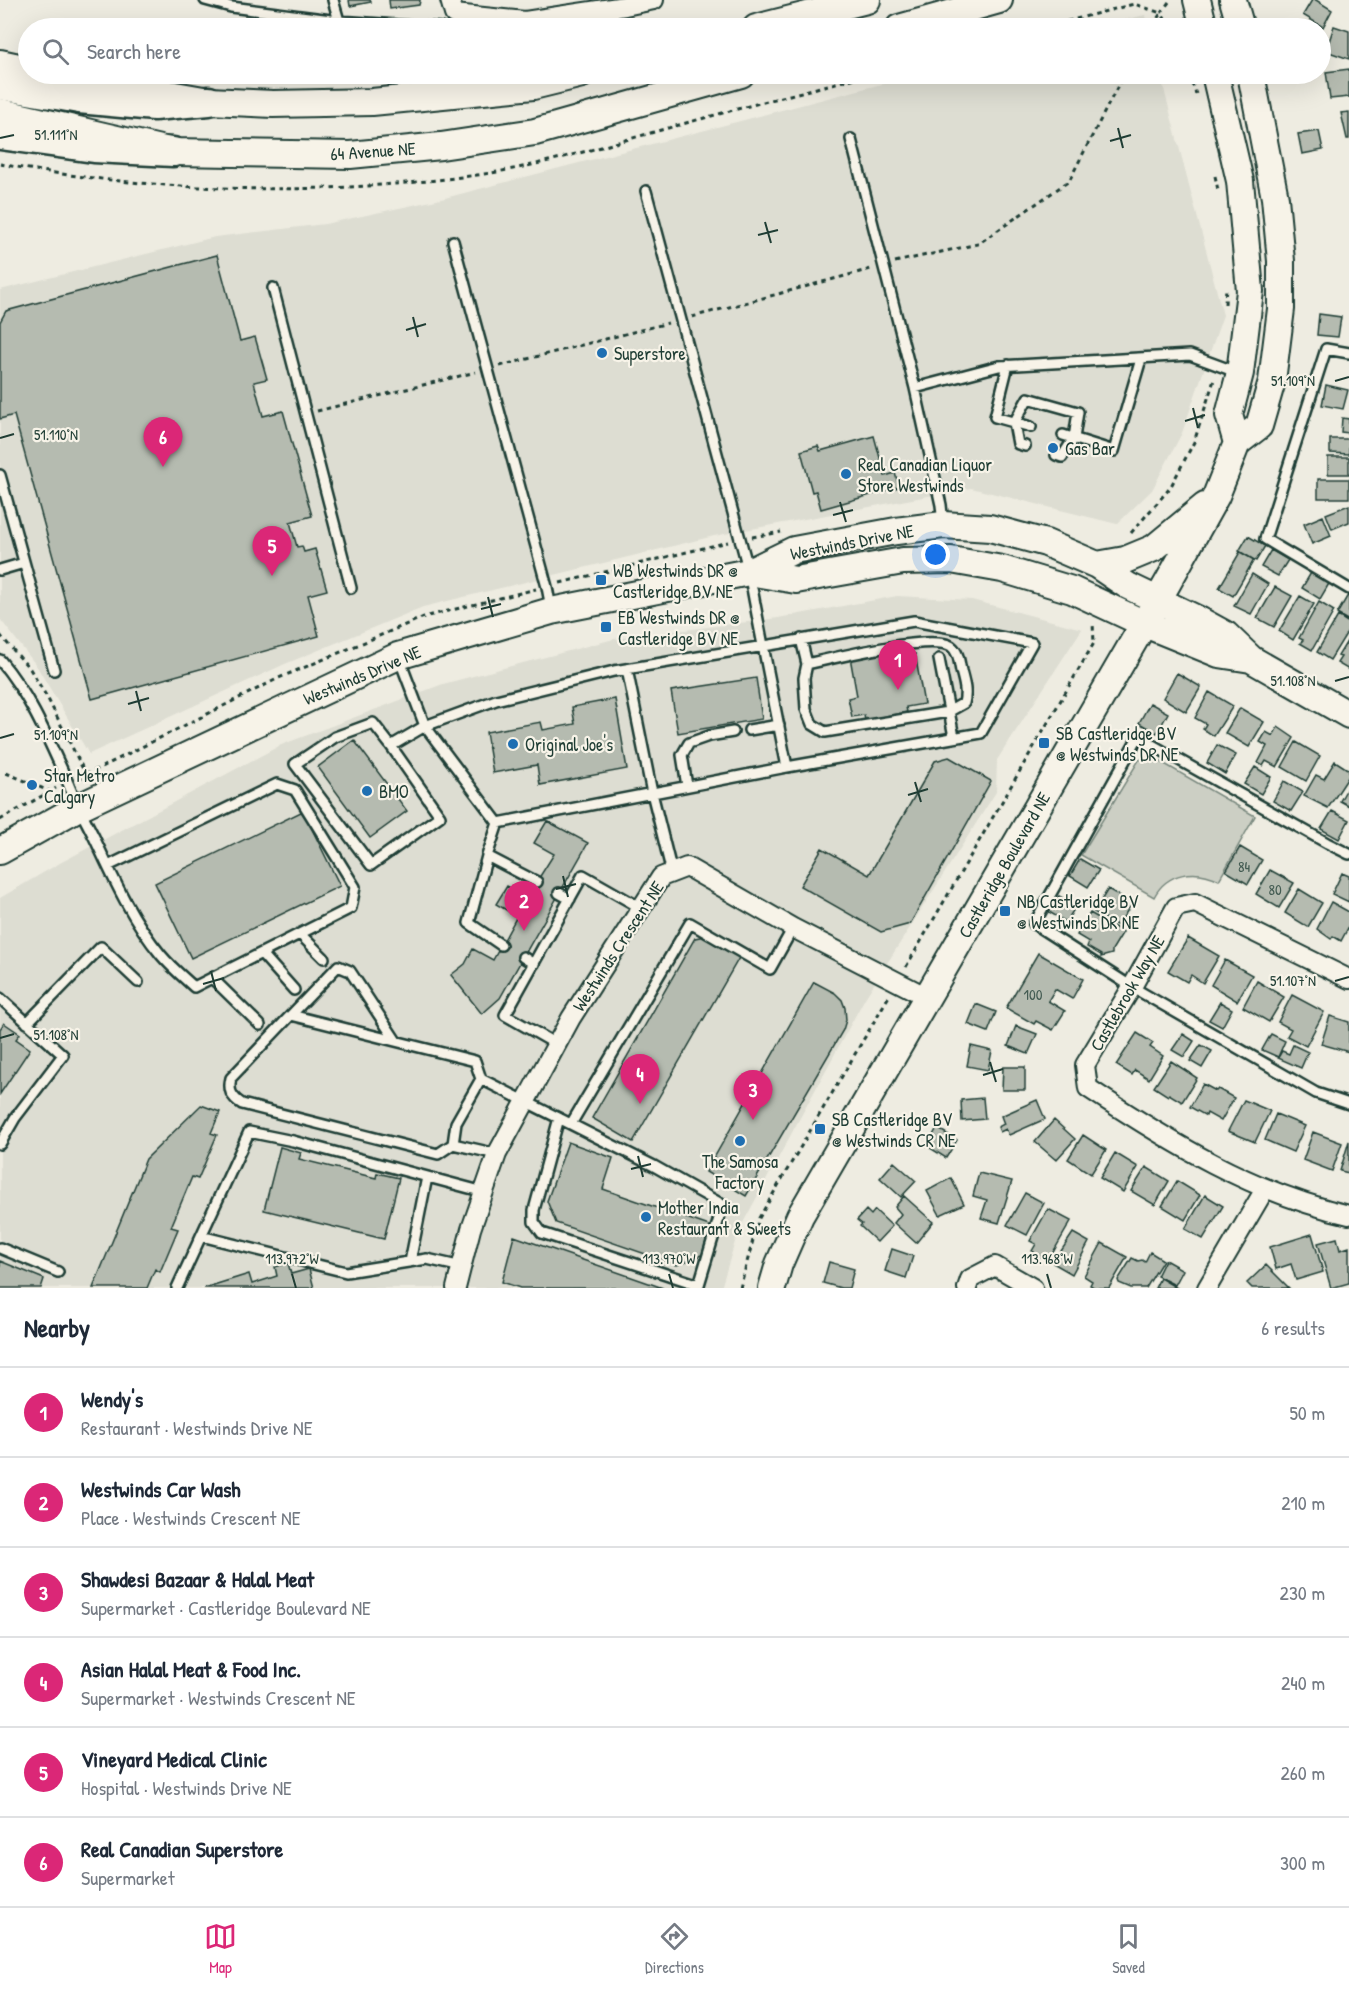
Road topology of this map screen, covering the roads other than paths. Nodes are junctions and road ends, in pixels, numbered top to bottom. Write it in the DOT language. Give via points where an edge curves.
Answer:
graph roads {
  1 [pos="205,0"];
  2 [pos="333,0"];
  3 [pos="450,0"];
  4 [pos="654,0"];
  5 [pos="867,0"];
  6 [pos="999,0"];
  7 [pos="1233,0"];
  8 [pos="1247,0"];
  9 [pos="482,17"];
  10 [pos="316,18"];
  11 [pos="338,18"];
  12 [pos="479,18"];
  13 [pos="493,18"];
  14 [pos="545,18"];
  15 [pos="796,18"];
  16 [pos="935,18"];
  17 [pos="1238,18"];
  18 [pos="1246,18"];
  19 [pos="0,63"];
  20 [pos="18,67"];
  21 [pos="113,84"];
  22 [pos="541,84"];
  23 [pos="705,84"];
  24 [pos="1217,84"];
  25 [pos="1253,84"];
  26 [pos="0,85"];
  27 [pos="209,101"];
  28 [pos="0,112"];
  29 [pos="0,135"];
  30 [pos="850,139"];
  31 [pos="173,152"];
  32 [pos="646,191"];
  33 [pos="453,242"];
  34 [pos="273,288"];
  35 [pos="1349,353"];
  36 [pos="1141,359"];
  37 [pos="1008,365"];
  38 [pos="1240,373"];
  39 [pos="915,388"];
  40 [pos="1014,423"];
  41 [pos="1031,427"];
  42 [pos="1063,435"];
  43 [pos="1074,438"];
  44 [pos="1237,443"];
  45 [pos="1025,446"];
  46 [pos="1056,455"];
  47 [pos="0,475"];
  48 [pos="1216,496"];
  49 [pos="943,525"];
  50 [pos="24,563"];
  51 [pos="1097,566"];
  52 [pos="0,570"];
  53 [pos="749,572"];
  54 [pos="351,588"];
  55 [pos="1349,589"];
  56 [pos="1158,600"];
  57 [pos="551,611"];
  58 [pos="1144,624"];
  59 [pos="801,639"];
  60 [pos="764,645"];
  61 [pos="398,656"];
  62 [pos="939,659"];
  63 [pos="1251,659"];
  64 [pos="0,660"];
  65 [pos="807,664"];
  66 [pos="627,669"];
  67 [pos="54,670"];
  68 [pos="948,712"];
  69 [pos="1349,715"];
  70 [pos="779,725"];
  71 [pos="425,726"];
  72 [pos="748,730"];
  73 [pos="733,732"];
  74 [pos="954,737"];
  75 [pos="391,746"];
  76 [pos="787,767"];
  77 [pos="687,786"];
  78 [pos="652,793"];
  79 [pos="79,807"];
  80 [pos="498,823"];
  81 [pos="0,851"];
  82 [pos="1349,854"];
  83 [pos="487,856"];
  84 [pos="108,866"];
  85 [pos="672,873"];
  86 [pos="537,882"];
  87 [pos="559,893"];
  88 [pos="570,899"];
  89 [pos="641,908"];
  90 [pos="793,928"];
  91 [pos="300,934"];
  92 [pos="501,945"];
  93 [pos="262,954"];
  94 [pos="523,957"];
  95 [pos="324,958"];
  96 [pos="534,963"];
  97 [pos="213,979"];
  98 [pos="1349,979"];
  99 [pos="138,982"];
  100 [pos="1132,987"];
  101 [pos="294,990"];
  102 [pos="927,997"];
  103 [pos="0,998"];
  104 [pos="291,1015"];
  105 [pos="27,1023"];
  106 [pos="260,1025"];
  107 [pos="396,1041"];
  108 [pos="556,1044"];
  109 [pos="481,1079"];
  110 [pos="526,1101"];
  111 [pos="1349,1104"];
  112 [pos="559,1118"];
  113 [pos="571,1124"];
  114 [pos="0,1144"];
  115 [pos="453,1144"];
  116 [pos="497,1155"];
  117 [pos="427,1177"];
  118 [pos="1265,1189"];
  119 [pos="484,1192"];
  120 [pos="1349,1215"];
  121 [pos="201,1236"];
  122 [pos="0,1248"];
  123 [pos="410,1262"];
  124 [pos="462,1267"];
  125 [pos="58,1272"];
  126 [pos="698,1286"];
  127 [pos="177,1288"];
  128 [pos="456,1288"];
  129 [pos="772,1288"];
  130 [pos="967,1288"];
  131 [pos="1033,1288"];
  132 [pos="1207,1288"];
  1 -- 10 [label="lane"];
  2 -- 11 [label="lane"];
  3 -- 9 [label="street" via="454,14"];
  4 -- 14 [label="street"];
  5 -- 15 [label="street"];
  6 -- 16 [label="street"];
  7 -- 17 [label="street"];
  8 -- 18 [label="street"];
  9 -- 12 [label="lane"];
  9 -- 13 [label="street"];
  19 -- 20 [label="street"];
  21 -- 27 [label="street"];
  22 -- 27 [label="street" via="372,102 273,105"];
  23 -- 31 [label="street, 64 Avenue NE" via="535,132 441,146 350,155"];
  24 -- 38 [label="street" via="1240,181 1247,239 1250,291"];
  25 -- 44 [label="street, Castleridge Boulevard NE" via="1275,198 1281,309 1272,381 1259,426"];
  26 -- 27 [label="main road" via="79,99 154,106"];
  28 -- 31 [label="street, 64 Avenue NE"];
  29 -- 31 [label="main road" via="94,148"];
  30 -- 39 [label="lane"];
  32 -- 53 [label="lane"];
  33 -- 57 [label="lane"];
  34 -- 54 [label="lane"];
  35 -- 55 [label="lane" via="1326,349 1265,539"];
  36 -- 37 [label="lane"];
  36 -- 38 [label="lane" via="1190,355"];
  36 -- 43 [label="lane" via="1114,451"];
  37 -- 39 [label="lane"];
  37 -- 40 [label="lane" via="995,417"];
  38 -- 44 [label="street" via="1229,415"];
  39 -- 49 [label="lane"];
  40 -- 41 [label="lane"];
  40 -- 43 [label="lane" via="1028,398 1078,412"];
  40 -- 45 [label="lane" via="1018,444"];
  42 -- 43 [label="lane"];
  43 -- 46 [label="lane" via="1062,457"];
  44 -- 48 [label="street, Castleridge Boulevard NE"];
  47 -- 50 [label="lane"];
  48 -- 51 [label="street" via="1154,548"];
  48 -- 56 [label="street, Castleridge Boulevard NE"];
  49 -- 51 [label="street, Westwinds Drive NE" via="990,528 1024,537"];
  49 -- 53 [label="street, Westwinds Drive NE" via="794,550"];
  50 -- 52 [label="lane"];
  50 -- 67 [label="lane"];
  51 -- 56 [label="street, Westwinds Drive NE"];
  53 -- 57 [label="street, Westwinds Drive NE"];
  53 -- 58 [label="street, Westwinds Drive NE" via="796,580 903,561 951,560 1002,569 1072,590"];
  53 -- 60 [label="lane"];
  56 -- 58 [label="street, Castleridge Boulevard NE"];
  56 -- 63 [label="street, Westwinds Drive NE" via="1226,635"];
  57 -- 61 [label="street, Westwinds Drive NE"];
  58 -- 63 [label="street, Westwinds Drive NE" via="1220,654"];
  58 -- 102 [label="street, Castleridge Boulevard NE"];
  59 -- 60 [label="lane"];
  59 -- 65 [label="lane"];
  59 -- 74 [label="lane" via="914,621 1032,643 981,733"];
  60 -- 66 [label="lane"];
  60 -- 70 [label="lane"];
  61 -- 71 [label="lane"];
  61 -- 79 [label="street, Westwinds Drive NE"];
  62 -- 68 [label="lane"];
  63 -- 69 [label="street"];
  64 -- 79 [label="lane" via="31,702"];
  65 -- 68 [label="lane" via="806,709 812,724 825,732"];
  65 -- 68 [label="lane" via="899,646 948,645 957,652 967,695 964,703"];
  66 -- 71 [label="lane" via="496,700"];
  66 -- 78 [label="lane"];
  68 -- 74 [label="lane"];
  70 -- 72 [label="lane"];
  70 -- 76 [label="lane"];
  71 -- 75 [label="lane"];
  71 -- 80 [label="lane"];
  73 -- 77 [label="lane" via="689,743 682,754"];
  74 -- 76 [label="lane"];
  75 -- 75 [label="lane" via="440,816 371,865 296,764 335,736 373,723"];
  76 -- 77 [label="lane"];
  77 -- 78 [label="lane"];
  78 -- 80 [label="lane"];
  78 -- 85 [label="lane"];
  79 -- 81 [label="street, Westwinds Drive NE"];
  79 -- 84 [label="lane"];
  80 -- 83 [label="lane"];
  82 -- 100 [label="lane" via="1138,737 1034,924"];
  83 -- 86 [label="lane"];
  83 -- 92 [label="lane" via="469,923"];
  84 -- 91 [label="lane" via="277,784 295,790 355,887 351,908"];
  84 -- 97 [label="lane" via="131,913 162,956 194,987"];
  85 -- 89 [label="street, Westwinds Crescent NE" via="661,877"];
  85 -- 90 [label="street, Westwinds Crescent NE" via="687,867"];
  87 -- 88 [label="lane"];
  88 -- 89 [label="lane" via="583,875"];
  88 -- 96 [label="lane"];
  89 -- 108 [label="street, Westwinds Crescent NE"];
  90 -- 102 [label="street, Westwinds Crescent NE"];
  90 -- 113 [label="lane" via="770,969 690,923"];
  91 -- 93 [label="lane"];
  91 -- 95 [label="lane"];
  93 -- 97 [label="lane"];
  93 -- 101 [label="lane"];
  94 -- 96 [label="lane"];
  96 -- 108 [label="lane" via="505,1015"];
  97 -- 106 [label="lane"];
  98 -- 100 [label="street, Castlebrook Way NE" via="1195,903 1176,907"];
  99 -- 105 [label="lane" via="101,947"];
  100 -- 111 [label="lane" via="1316,1093"];
  100 -- 118 [label="street, Castlebrook Way NE" via="1085,1065 1088,1088 1164,1138"];
  102 -- 129 [label="street, Castleridge Boulevard NE" via="800,1216"];
  103 -- 105 [label="lane"];
  104 -- 107 [label="lane"];
  104 -- 107 [label="lane" via="338,966 350,971"];
  104 -- 115 [label="lane" via="231,1078 233,1098 242,1104 438,1154"];
  105 -- 114 [label="lane" via="63,1055"];
  107 -- 109 [label="lane" via="475,1061"];
  108 -- 110 [label="street, Westwinds Crescent NE"];
  109 -- 110 [label="lane"];
  109 -- 115 [label="lane" via="456,1123"];
  110 -- 112 [label="lane"];
  110 -- 116 [label="street, Westwinds Crescent NE"];
  112 -- 113 [label="lane"];
  112 -- 126 [label="lane" via="534,1210 534,1222 542,1233"];
  113 -- 126 [label="lane" via="723,1205"];
  115 -- 116 [label="lane"];
  116 -- 119 [label="street, Westwinds Crescent NE"];
  117 -- 119 [label="lane"];
  117 -- 121 [label="lane" via="249,1132"];
  117 -- 123 [label="lane"];
  118 -- 120 [label="street, Castlebrook Way NE"];
  118 -- 132 [label="street"];
  119 -- 124 [label="street, Westwinds Crescent NE"];
  121 -- 123 [label="lane" via="346,1272"];
  121 -- 127 [label="lane"];
  122 -- 125 [label="lane"];
  123 -- 124 [label="lane" via="427,1259"];
  124 -- 128 [label="street, Westwinds Crescent NE"];
  130 -- 131 [label="street" via="970,1279 995,1266"];
}
